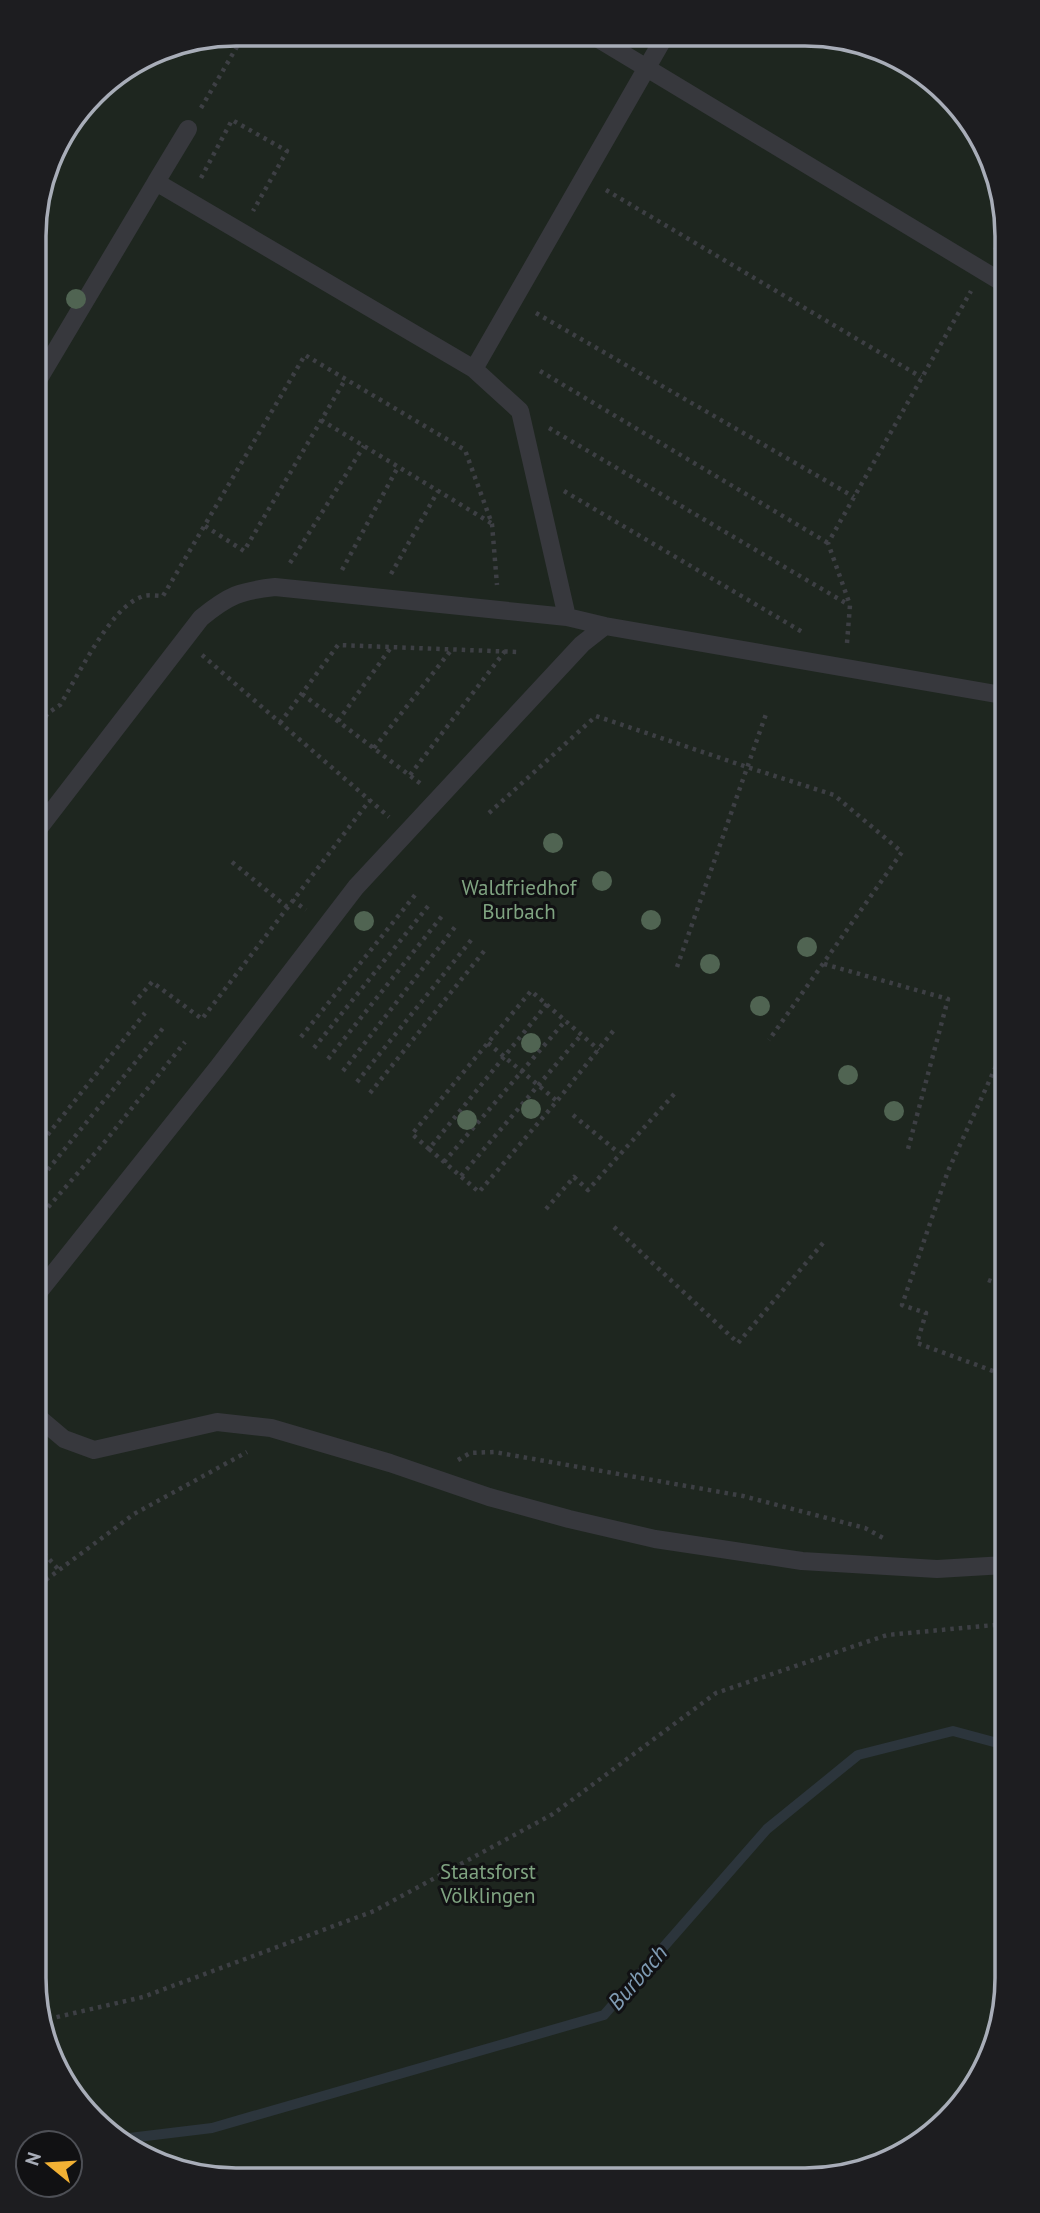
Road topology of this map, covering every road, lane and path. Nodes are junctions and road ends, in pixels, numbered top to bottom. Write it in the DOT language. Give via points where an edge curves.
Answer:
graph roads {
  1 [pos="238,45"];
  2 [pos="607,45"];
  3 [pos="660,45"];
  4 [pos="647,68"];
  5 [pos="205,101"];
  6 [pos="188,129"];
  7 [pos="584,177"];
  8 [pos="156,182"];
  9 [pos="188,200"];
  10 [pos="242,231"];
  11 [pos="995,251"];
  12 [pos="984,271"];
  13 [pos="995,278"];
  14 [pos="514,299"];
  15 [pos="46,367"];
  16 [pos="474,369"];
  17 [pos="540,371"];
  18 [pos="921,377"];
  19 [pos="345,380"];
  20 [pos="321,420"];
  21 [pos="544,425"];
  22 [pos="364,446"];
  23 [pos="398,467"];
  24 [pos="535,474"];
  25 [pos="438,491"];
  26 [pos="853,497"];
  27 [pos="492,524"];
  28 [pos="205,526"];
  29 [pos="828,542"];
  30 [pos="275,587"];
  31 [pos="334,594"];
  32 [pos="383,598"];
  33 [pos="850,605"];
  34 [pos="499,610"];
  35 [pos="567,617"];
  36 [pos="605,626"];
  37 [pos="811,637"];
  38 [pos="184,640"];
  39 [pos="392,646"];
  40 [pos="452,649"];
  41 [pos="505,652"];
  42 [pos="518,652"];
  43 [pos="846,669"];
  44 [pos="302,694"];
  45 [pos="995,694"];
  46 [pos="766,714"];
  47 [pos="46,715"];
  48 [pos="338,721"];
  49 [pos="280,723"];
  50 [pos="374,748"];
  51 [pos="747,768"];
  52 [pos="410,775"];
  53 [pos="439,797"];
  54 [pos="370,800"];
  55 [pos="489,813"];
  56 [pos="46,819"];
  57 [pos="405,831"];
  58 [pos="232,862"];
  59 [pos="415,895"];
  60 [pos="292,900"];
  61 [pos="429,905"];
  62 [pos="287,907"];
  63 [pos="310,912"];
  64 [pos="442,916"];
  65 [pos="455,928"];
  66 [pos="472,939"];
  67 [pos="485,950"];
  68 [pos="824,964"];
  69 [pos="677,967"];
  70 [pos="133,1004"];
  71 [pos="547,1004"];
  72 [pos="145,1013"];
  73 [pos="566,1020"];
  74 [pos="164,1027"];
  75 [pos="614,1030"];
  76 [pos="582,1034"];
  77 [pos="301,1037"];
  78 [pos="769,1040"];
  79 [pos="185,1042"];
  80 [pos="488,1043"];
  81 [pos="314,1048"];
  82 [pos="599,1049"];
  83 [pos="505,1056"];
  84 [pos="328,1059"];
  85 [pos="995,1069"];
  86 [pos="343,1071"];
  87 [pos="523,1071"];
  88 [pos="358,1082"];
  89 [pos="539,1085"];
  90 [pos="676,1092"];
  91 [pos="370,1093"];
  92 [pos="557,1101"];
  93 [pos="573,1115"];
  94 [pos="45,1137"];
  95 [pos="429,1149"];
  96 [pos="908,1149"];
  97 [pos="619,1153"];
  98 [pos="444,1162"];
  99 [pos="45,1173"];
  100 [pos="461,1176"];
  101 [pos="546,1209"];
  102 [pos="45,1210"];
  103 [pos="614,1227"];
  104 [pos="823,1243"];
  105 [pos="988,1280"];
  106 [pos="994,1282"];
  107 [pos="45,1284"];
  108 [pos="994,1371"];
  109 [pos="45,1423"];
  110 [pos="271,1428"];
  111 [pos="427,1476"];
  112 [pos="889,1542"];
  113 [pos="45,1555"];
  114 [pos="994,1566"];
  115 [pos="59,1570"];
  116 [pos="45,1580"];
  117 [pos="994,1625"];
  118 [pos="50,2019"];
  1 -- 5 [label="path"];
  2 -- 4 [label="lane"];
  3 -- 4 [label="lane"];
  4 -- 7 [label="lane"];
  4 -- 12 [label="lane"];
  6 -- 8 [label="lane"];
  7 -- 14 [label="lane"];
  7 -- 18 [label="path"];
  8 -- 9 [label="lane"];
  8 -- 15 [label="lane"];
  9 -- 10 [label="lane"];
  9 -- 10 [label="path" via="232,120 287,151"];
  10 -- 16 [label="lane"];
  11 -- 12 [label="path"];
  12 -- 13 [label="lane"];
  12 -- 18 [label="path"];
  14 -- 16 [label="lane"];
  14 -- 26 [label="path"];
  16 -- 24 [label="lane" via="520,411"];
  17 -- 29 [label="path"];
  18 -- 26 [label="path"];
  19 -- 20 [label="path"];
  19 -- 27 [label="path" via="465,450"];
  19 -- 28 [label="path" via="305,355"];
  20 -- 22 [label="path"];
  20 -- 28 [label="path" via="244,551"];
  21 -- 33 [label="path"];
  22 -- 23 [label="path"];
  22 -- 30 [label="path"];
  23 -- 25 [label="path"];
  23 -- 31 [label="path" via="339,574"];
  24 -- 35 [label="lane"];
  24 -- 37 [label="path"];
  25 -- 27 [label="path"];
  25 -- 32 [label="path" via="390,576"];
  26 -- 29 [label="path"];
  27 -- 34 [label="path"];
  28 -- 47 [label="path" via="163,596 143,596 122,608 60,705"];
  29 -- 33 [label="path"];
  30 -- 31 [label="lane"];
  30 -- 38 [label="lane" via="246,590 222,601"];
  31 -- 32 [label="lane"];
  32 -- 34 [label="lane"];
  33 -- 43 [label="path"];
  34 -- 35 [label="lane"];
  35 -- 36 [label="lane"];
  36 -- 43 [label="lane"];
  36 -- 53 [label="lane" via="582,644"];
  38 -- 49 [label="path"];
  38 -- 56 [label="lane"];
  39 -- 40 [label="path"];
  39 -- 44 [label="path" via="338,645"];
  39 -- 48 [label="path"];
  40 -- 41 [label="path"];
  40 -- 50 [label="path"];
  41 -- 42 [label="path"];
  41 -- 52 [label="path"];
  43 -- 45 [label="lane"];
  44 -- 48 [label="path"];
  44 -- 49 [label="path"];
  46 -- 51 [label="path"];
  48 -- 50 [label="path"];
  49 -- 54 [label="path"];
  50 -- 52 [label="path"];
  51 -- 55 [label="path" via="596,716"];
  51 -- 68 [label="path" via="834,794 902,852"];
  51 -- 69 [label="path"];
  52 -- 53 [label="path"];
  53 -- 57 [label="lane"];
  54 -- 57 [label="path"];
  54 -- 60 [label="path"];
  57 -- 107 [label="lane" via="355,887"];
  58 -- 62 [label="path"];
  59 -- 77 [label="path"];
  60 -- 62 [label="path"];
  60 -- 63 [label="path"];
  61 -- 81 [label="path"];
  62 -- 70 [label="path" via="202,1019 152,982"];
  64 -- 84 [label="path"];
  65 -- 86 [label="path"];
  66 -- 88 [label="path"];
  67 -- 91 [label="path"];
  68 -- 78 [label="path"];
  68 -- 96 [label="path" via="948,999"];
  71 -- 73 [label="path"];
  71 -- 80 [label="path" via="531,991"];
  71 -- 83 [label="path"];
  72 -- 94 [label="path"];
  73 -- 76 [label="path"];
  73 -- 87 [label="path"];
  74 -- 99 [label="path"];
  75 -- 82 [label="path"];
  76 -- 82 [label="path"];
  76 -- 89 [label="path"];
  79 -- 102 [label="path"];
  80 -- 83 [label="path"];
  80 -- 95 [label="path" via="412,1134"];
  82 -- 92 [label="path"];
  83 -- 87 [label="path"];
  83 -- 95 [label="path"];
  85 -- 108 [label="path" via="948,1171 902,1306 926,1313 916,1343"];
  87 -- 89 [label="path"];
  87 -- 98 [label="path"];
  89 -- 92 [label="path"];
  89 -- 100 [label="path"];
  90 -- 97 [label="path"];
  92 -- 100 [label="path" via="480,1192"];
  93 -- 97 [label="path"];
  95 -- 98 [label="path"];
  97 -- 101 [label="path" via="588,1190 574,1177"];
  98 -- 100 [label="path"];
  103 -- 104 [label="path" via="738,1343"];
  105 -- 106 [label="path"];
  109 -- 110 [label="lane" via="64,1440 94,1450 217,1422"];
  110 -- 111 [label="lane"];
  110 -- 115 [label="path" via="251,1450 134,1514"];
  111 -- 112 [label="path" via="470,1453 494,1452 743,1496 865,1528"];
  111 -- 114 [label="lane" via="569,1519 668,1541 802,1561 937,1569"];
  113 -- 115 [label="path"];
  115 -- 116 [label="path"];
  117 -- 118 [label="path" via="887,1635 716,1693 553,1814 374,1912 143,1997"];
}
